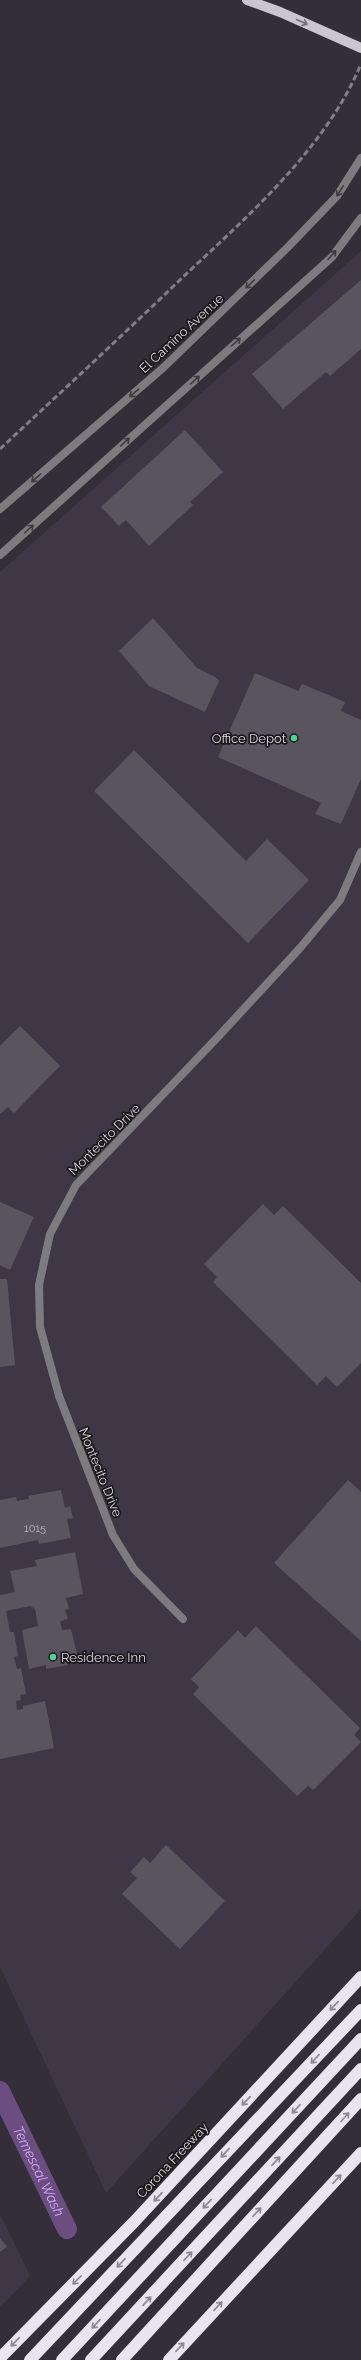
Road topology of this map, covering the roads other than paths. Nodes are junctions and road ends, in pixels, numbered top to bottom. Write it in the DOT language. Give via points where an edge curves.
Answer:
graph roads {
  1 [pos="247,0"];
  2 [pos="361,48"];
  3 [pos="361,158"];
  4 [pos="361,218"];
  5 [pos="0,509"];
  6 [pos="0,555"];
  7 [pos="361,852"];
  8 [pos="183,1619"];
  9 [pos="361,1977"];
  10 [pos="361,2010"];
  11 [pos="361,2039"];
  12 [pos="361,2069"];
  13 [pos="361,2099"];
  14 [pos="361,2153"];
  15 [pos="0,2358"];
  16 [pos="30,2360"];
  17 [pos="62,2360"];
  18 [pos="92,2360"];
  19 [pos="122,2360"];
  20 [pos="169,2360"];
  1 -- 2 [label="main road, one-way"];
  3 -- 5 [label="street, El Camino Avenue, one-way" via="337,196 288,247 164,367"];
  6 -- 4 [label="street, one-way" via="332,258"];
  7 -- 8 [label="street, Montecito Drive" via="340,900 300,948 216,1039 76,1184 50,1234 39,1285 40,1327 59,1396 113,1535 134,1569"];
  9 -- 15 [label="highway, Corona Freeway, one-way" via="134,2222"];
  10 -- 16 [label="highway, one-way"];
  11 -- 17 [label="highway, one-way"];
  18 -- 12 [label="highway, one-way"];
  19 -- 13 [label="highway, one-way"];
  20 -- 14 [label="highway, one-way"];
}
